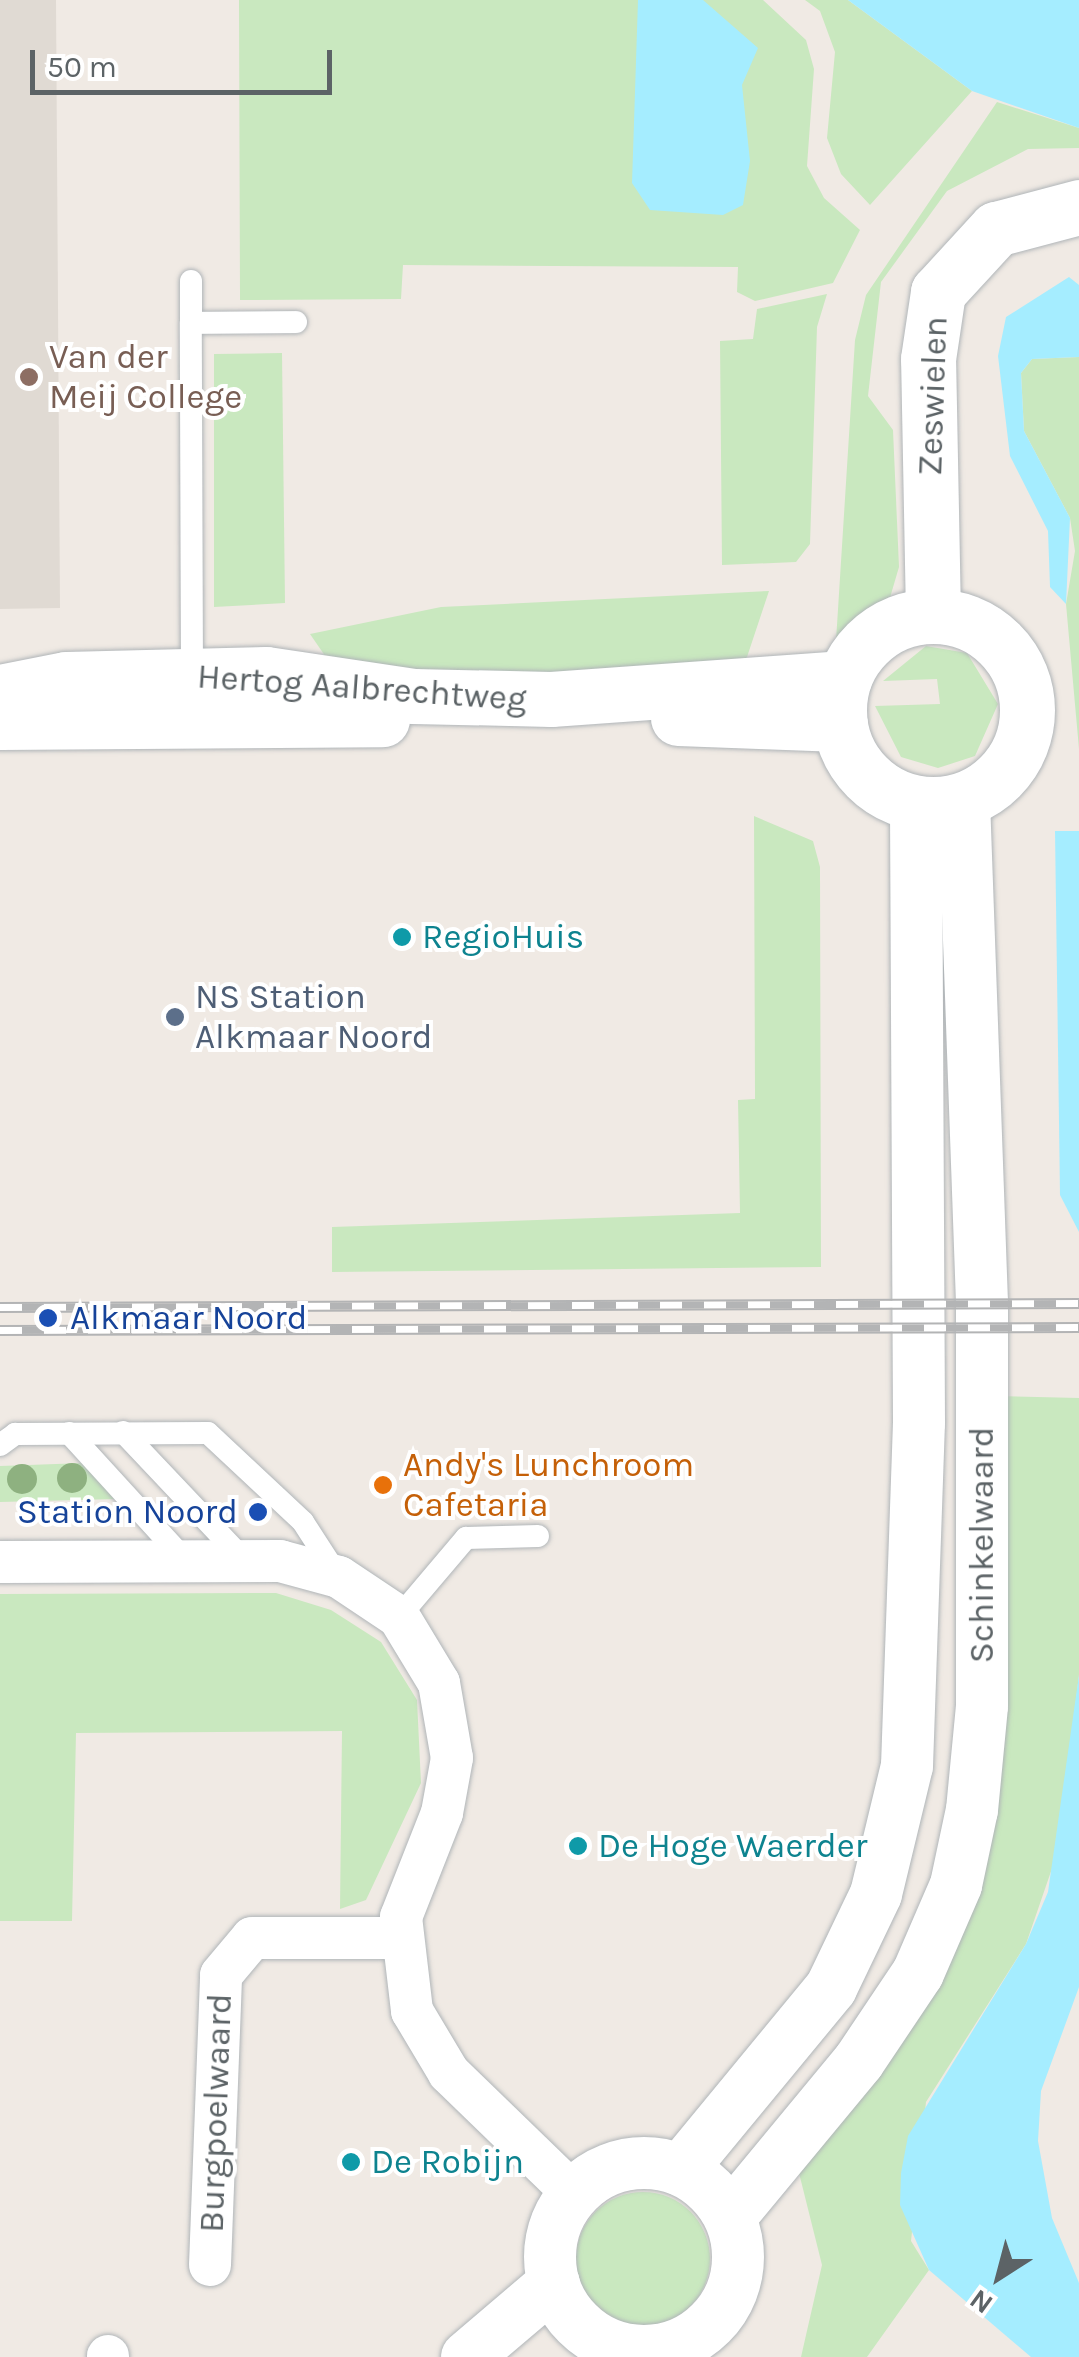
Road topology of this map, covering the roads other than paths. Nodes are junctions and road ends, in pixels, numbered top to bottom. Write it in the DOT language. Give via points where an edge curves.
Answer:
graph roads {
  1 [pos="1079,208"];
  2 [pos="191,281"];
  3 [pos="296,322"];
  4 [pos="192,324"];
  5 [pos="933,615"];
  6 [pos="0,692"];
  7 [pos="192,698"];
  8 [pos="842,701"];
  9 [pos="0,722"];
  10 [pos="940,801"];
  11 [pos="123,1432"];
  12 [pos="69,1433"];
  13 [pos="0,1445"];
  14 [pos="538,1536"];
  15 [pos="184,1559"];
  16 [pos="244,1560"];
  17 [pos="0,1562"];
  18 [pos="338,1577"];
  19 [pos="399,1617"];
  20 [pos="398,1938"];
  21 [pos="681,2170"];
  22 [pos="574,2194"];
  23 [pos="730,2217"];
  24 [pos="210,2265"];
  25 [pos="554,2282"];
  26 [pos="722,2342"];
  27 [pos="564,2344"];
  28 [pos="467,2357"];
  1 -- 5 [label="main road, Zeswielen" via="996,229 938,292 928,359"];
  2 -- 4 [label="lane"];
  3 -- 4 [label="lane"];
  4 -- 7 [label="lane"];
  5 -- 8 [label="main road" via="878,632"];
  5 -- 10 [label="main road" via="995,638 1026,695 1013,760"];
  6 -- 7 [label="main road, Hertog Aalbrechtweg" via="66,679"];
  7 -- 8 [label="main road, Hertog Aalbrechtweg"];
  7 -- 9 [label="main road, Hertog Aalbrechtweg"];
  8 -- 10 [label="main road" via="865,776"];
  10 -- 21 [label="street, Schinkelwaard" via="907,1766 876,1894 831,1988"];
  10 -- 23 [label="street, Schinkelwaard" via="982,1303 982,1706 972,1810 956,1885 918,1973 860,2061"];
  11 -- 12 [label="lane"];
  11 -- 16 [label="lane"];
  11 -- 18 [label="lane" via="208,1433 302,1522"];
  12 -- 13 [label="lane" via="15,1434"];
  12 -- 15 [label="lane"];
  14 -- 19 [label="lane" via="466,1538"];
  15 -- 16 [label="street"];
  15 -- 17 [label="street"];
  16 -- 18 [label="street"];
  18 -- 19 [label="street"];
  19 -- 20 [label="street" via="439,1683 452,1758"];
  20 -- 22 [label="street" via="412,2011 434,2053"];
  20 -- 24 [label="street, Burgpoelwaard" via="252,1938 221,1975"];
  21 -- 22 [label="street" via="626,2165"];
  21 -- 23 [label="street"];
  22 -- 25 [label="street" via="551,2248"];
  23 -- 26 [label="street" via="737,2274"];
  25 -- 27 [label="street"];
  25 -- 28 [label="street"];
  26 -- 27 [label="street" via="652,2349"];
}
